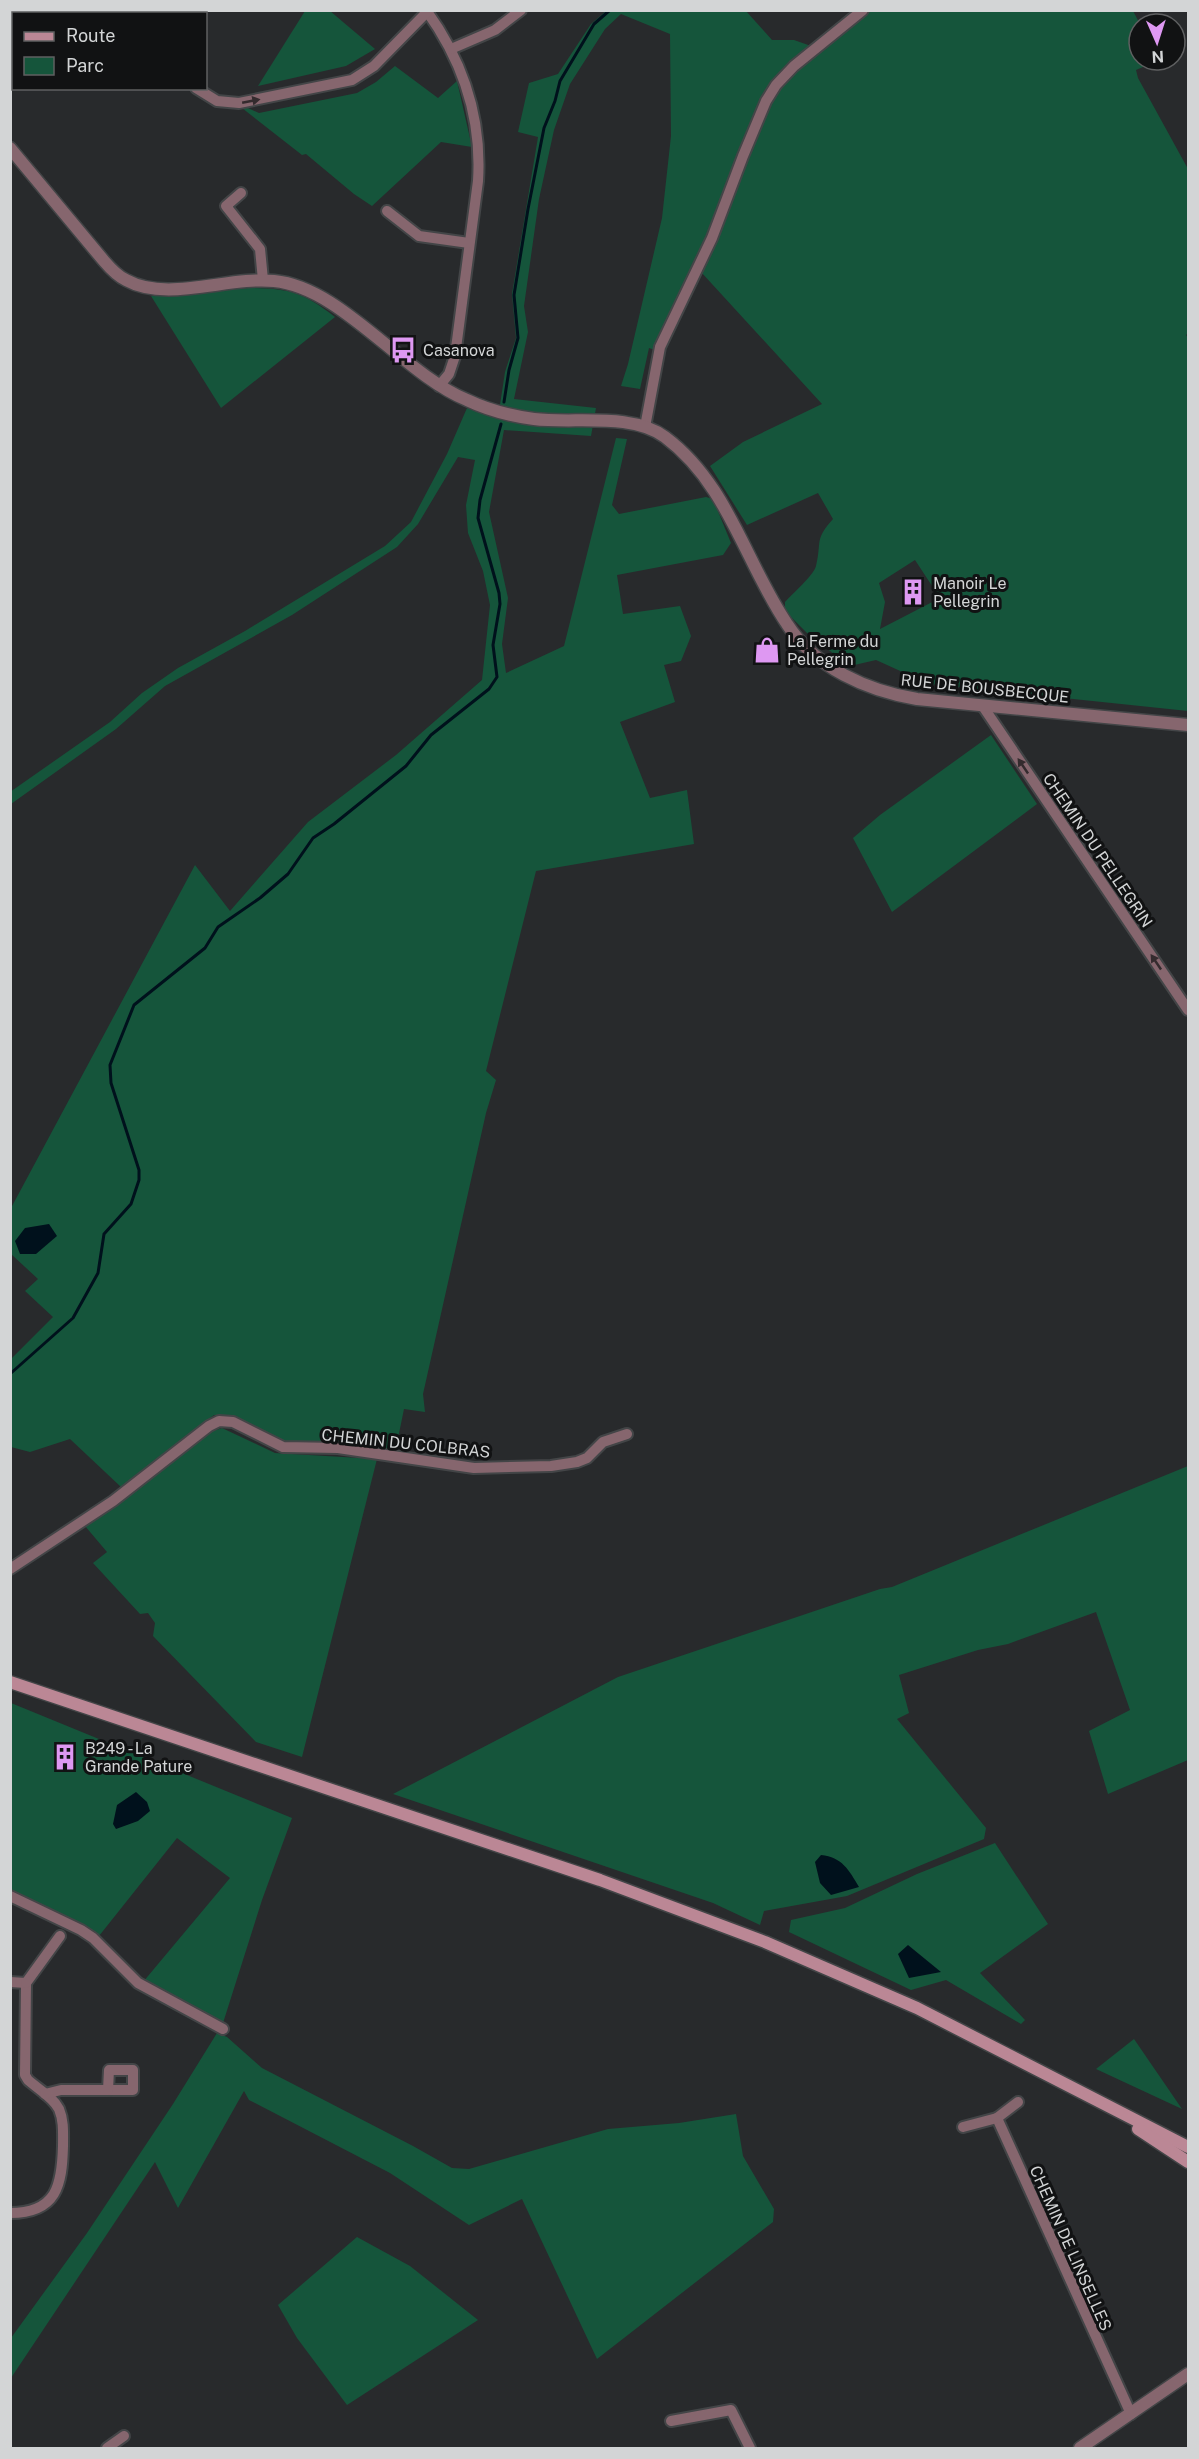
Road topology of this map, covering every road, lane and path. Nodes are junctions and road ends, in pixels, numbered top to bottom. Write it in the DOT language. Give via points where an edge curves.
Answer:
graph roads {
  1 [pos="48,10"];
  2 [pos="521,10"];
  3 [pos="863,10"];
  4 [pos="427,11"];
  5 [pos="23,12"];
  6 [pos="451,49"];
  7 [pos="200,90"];
  8 [pos="12,154"];
  9 [pos="241,193"];
  10 [pos="387,211"];
  11 [pos="470,243"];
  12 [pos="263,280"];
  13 [pos="439,386"];
  14 [pos="645,427"];
  15 [pos="982,705"];
  16 [pos="1188,725"];
  17 [pos="1188,1010"];
  18 [pos="627,1434"];
  19 [pos="10,1569"];
  20 [pos="10,1682"];
  21 [pos="10,1896"];
  22 [pos="60,1936"];
  23 [pos="10,1982"];
  24 [pos="26,1983"];
  25 [pos="222,2029"];
  26 [pos="108,2090"];
  27 [pos="45,2094"];
  28 [pos="1091,2098"];
  29 [pos="1018,2102"];
  30 [pos="997,2118"];
  31 [pos="963,2127"];
  32 [pos="1188,2147"];
  33 [pos="1188,2162"];
  34 [pos="10,2213"];
  35 [pos="1188,2374"];
  36 [pos="1131,2414"];
  37 [pos="672,2421"];
  38 [pos="124,2436"];
  39 [pos="106,2448"];
  40 [pos="750,2448"];
  41 [pos="1080,2448"];
  1 -- 5 [label="street"];
  2 -- 6 [label="street" via="495,30"];
  3 -- 14 [label="street" via="794,66 766,101 712,238 660,347"];
  4 -- 6 [label="street"];
  7 -- 4 [label="street, one-way" via="217,100 239,103 352,80 374,66"];
  6 -- 11 [label="street" via="471,101 477,134 478,181"];
  8 -- 12 [label="street, RUE DE BOUSBECQUE" via="104,261 126,280 158,289"];
  9 -- 12 [label="street" via="226,206 260,249"];
  10 -- 11 [label="street" via="419,236"];
  11 -- 13 [label="street" via="455,356 449,374"];
  12 -- 13 [label="street, RUE DE BOUSBECQUE" via="295,285 319,295"];
  13 -- 14 [label="street, RUE DE BOUSBECQUE" via="472,403 514,416"];
  14 -- 15 [label="street, RUE DE BOUSBECQUE" via="666,438 708,481 787,624 818,657 854,680 888,693"];
  15 -- 16 [label="street, RUE DE BOUSBECQUE"];
  17 -- 15 [label="street, CHEMIN DU PELLEGRIN, one-way"];
  18 -- 19 [label="street, CHEMIN DU COLBRAS" via="603,1442 577,1462 474,1468 338,1448 283,1447 233,1422 219,1421 113,1501"];
  20 -- 28 [label="main road" via="691,1913 886,1993"];
  21 -- 25 [label="street" via="81,1930 134,1980"];
  22 -- 24 [label="street"];
  23 -- 24 [label="street"];
  24 -- 27 [label="street" via="25,2075"];
  26 -- 27 [label="street"];
  27 -- 34 [label="street" via="56,2104 62,2121 61,2180 39,2207"];
  28 -- 32 [label="main road"];
  28 -- 33 [label="main road"];
  29 -- 30 [label="street"];
  30 -- 31 [label="street"];
  30 -- 36 [label="street, CHEMIN DE LINSELLES"];
  35 -- 36 [label="street"];
  36 -- 41 [label="street"];
  37 -- 40 [label="street" via="731,2410"];
  38 -- 39 [label="street"];
}
